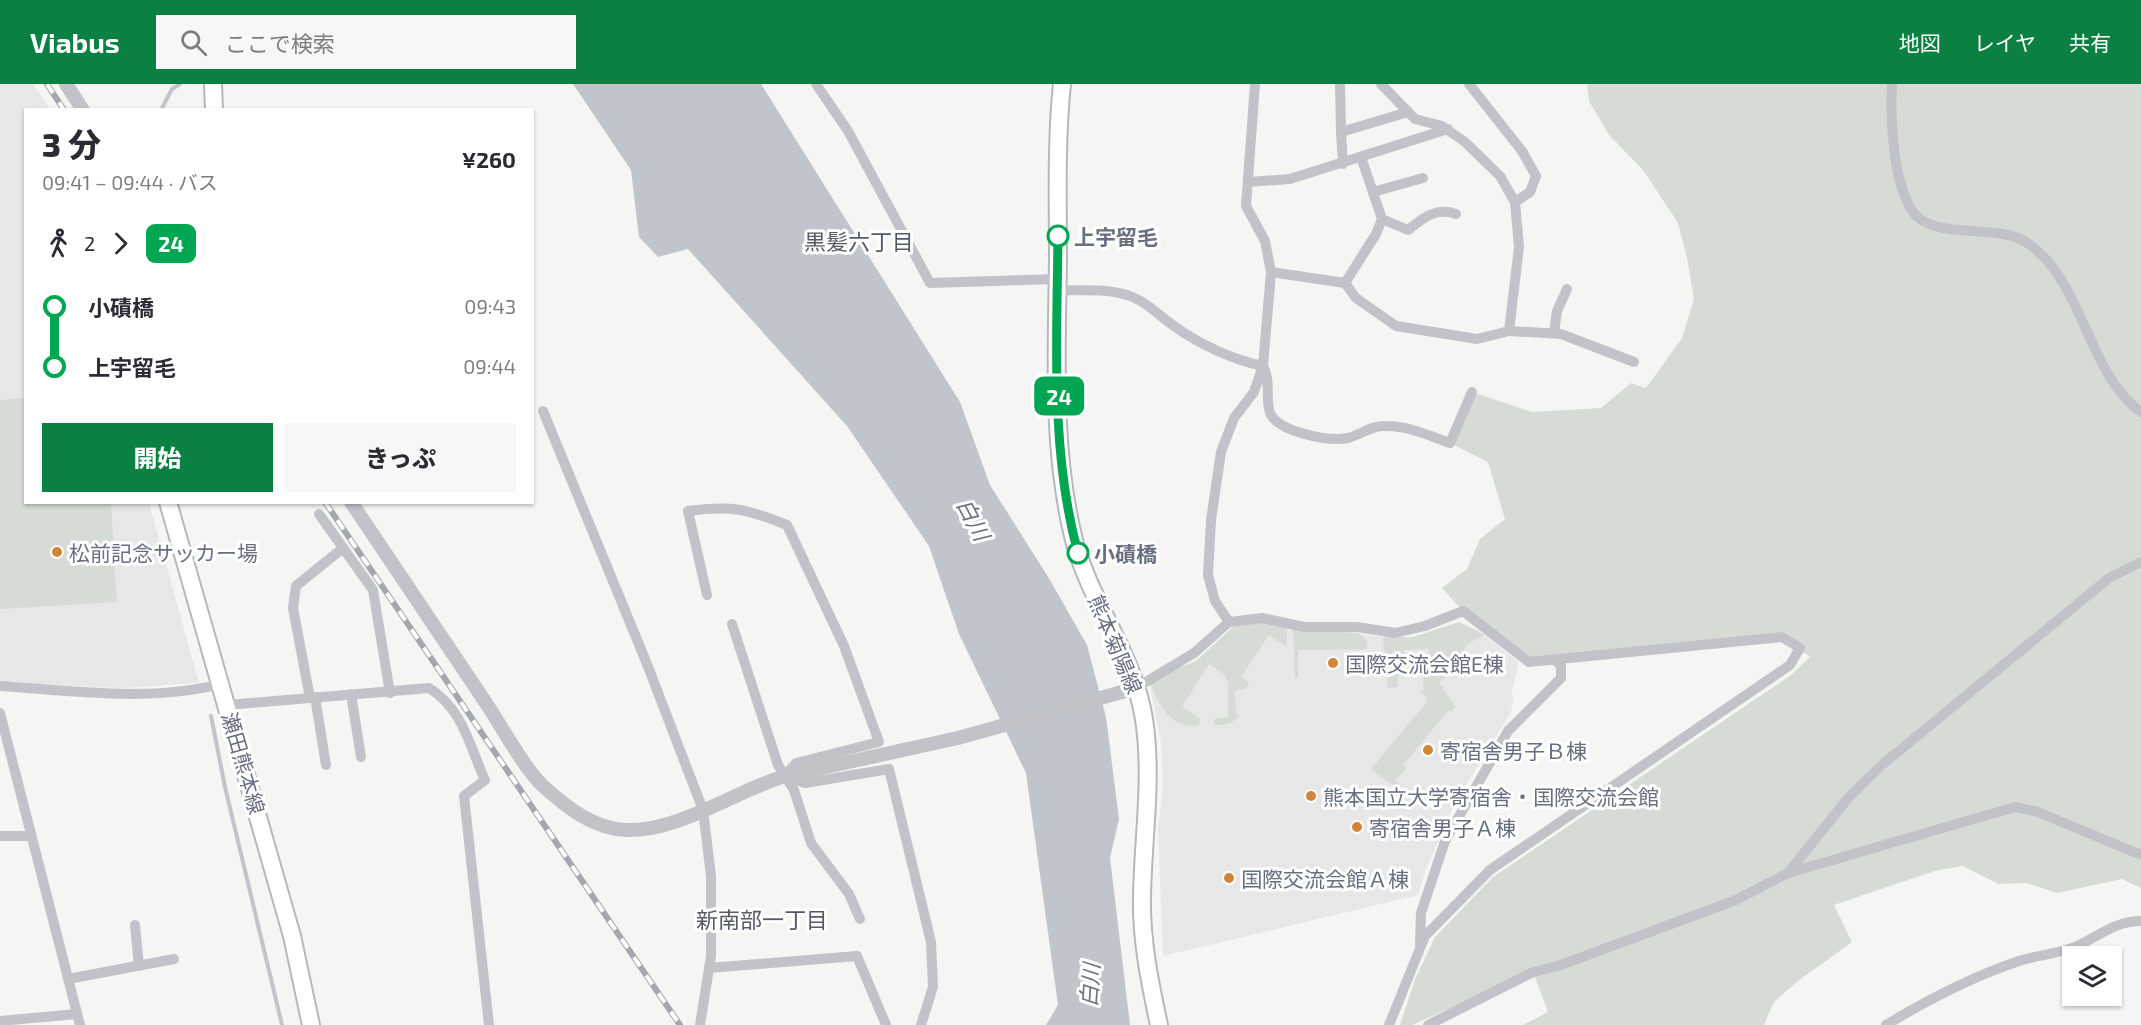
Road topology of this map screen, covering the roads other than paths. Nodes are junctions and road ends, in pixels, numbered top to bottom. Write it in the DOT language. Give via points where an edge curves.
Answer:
graph roads {
  1 [pos="66,84"];
  2 [pos="213,84"];
  3 [pos="816,84"];
  4 [pos="1062,84"];
  5 [pos="1255,84"];
  6 [pos="1340,84"];
  7 [pos="1381,84"];
  8 [pos="1469,84"];
  9 [pos="1892,84"];
  10 [pos="82,108"];
  11 [pos="214,108"];
  12 [pos="1408,112"];
  13 [pos="1448,129"];
  14 [pos="1341,132"];
  15 [pos="1362,157"];
  16 [pos="1343,164"];
  17 [pos="1423,178"];
  18 [pos="1248,182"];
  19 [pos="1373,192"];
  20 [pos="1515,202"];
  21 [pos="1456,214"];
  22 [pos="1382,219"];
  23 [pos="1271,272"];
  24 [pos="1345,283"];
  25 [pos="1058,284"];
  26 [pos="1567,290"];
  27 [pos="1509,331"];
  28 [pos="1554,333"];
  29 [pos="1634,362"];
  30 [pos="1263,366"];
  31 [pos="1472,392"];
  32 [pos="543,411"];
  33 [pos="2141,412"];
  34 [pos="169,504"];
  35 [pos="352,504"];
  36 [pos="319,514"];
  37 [pos="343,548"];
  38 [pos="2141,562"];
  39 [pos="707,595"];
  40 [pos="1228,622"];
  41 [pos="732,624"];
  42 [pos="1556,660"];
  43 [pos="220,684"];
  44 [pos="0,686"];
  45 [pos="1136,688"];
  46 [pos="390,693"];
  47 [pos="351,694"];
  48 [pos="312,698"];
  49 [pos="227,705"];
  50 [pos="0,713"];
  51 [pos="361,757"];
  52 [pos="326,765"];
  53 [pos="785,776"];
  54 [pos="703,810"];
  55 [pos="0,836"];
  56 [pos="31,836"];
  57 [pos="2141,855"];
  58 [pos="1788,873"];
  59 [pos="860,919"];
  60 [pos="2141,921"];
  61 [pos="135,925"];
  62 [pos="1420,945"];
  63 [pos="174,959"];
  64 [pos="139,966"];
  65 [pos="709,968"];
  66 [pos="68,979"];
  67 [pos="77,1014"];
  68 [pos="0,1021"];
  69 [pos="80,1025"];
  70 [pos="311,1025"];
  71 [pos="489,1025"];
  72 [pos="700,1025"];
  73 [pos="886,1025"];
  74 [pos="921,1025"];
  75 [pos="1160,1025"];
  76 [pos="1389,1025"];
  77 [pos="1428,1025"];
  78 [pos="1886,1025"];
  1 -- 10 [label="street"];
  2 -- 11 [label="main road"];
  3 -- 25 [label="street" via="848,131 930,283"];
  4 -- 25 [label="main road, 熊本菊陽線"];
  5 -- 18 [label="street"];
  6 -- 14 [label="street"];
  7 -- 12 [label="street"];
  8 -- 20 [label="street" via="1522,151 1536,176 1530,192"];
  9 -- 33 [label="street" via="1892,124 1902,192 1912,211 1929,224 2007,233 2028,242 2052,262 2113,380 2129,404"];
  12 -- 13 [label="street" via="1421,122"];
  12 -- 14 [label="street"];
  13 -- 15 [label="street"];
  13 -- 20 [label="street" via="1500,176"];
  14 -- 16 [label="street"];
  15 -- 16 [label="street"];
  15 -- 19 [label="street"];
  16 -- 18 [label="street" via="1290,179"];
  17 -- 19 [label="street"];
  18 -- 23 [label="street" via="1246,206 1265,241"];
  19 -- 22 [label="street"];
  20 -- 27 [label="street" via="1519,247"];
  21 -- 22 [label="street" via="1430,214 1408,230"];
  22 -- 24 [label="street"];
  23 -- 24 [label="street"];
  23 -- 30 [label="street"];
  24 -- 27 [label="street" via="1356,298 1396,326 1477,339"];
  25 -- 30 [label="street" via="1128,295 1206,345"];
  25 -- 45 [label="main road, 熊本菊陽線" via="1060,457 1066,503 1078,553"];
  26 -- 28 [label="street" via="1557,311"];
  27 -- 28 [label="street"];
  28 -- 29 [label="street"];
  30 -- 31 [label="street" via="1269,376 1269,412 1276,422 1294,432 1316,436 1346,438 1376,426 1401,426 1450,443"];
  30 -- 40 [label="street" via="1254,392 1231,426 1218,466 1208,575 1215,601"];
  32 -- 54 [label="street"];
  34 -- 43 [label="main road, 瀬田熊本線"];
  35 -- 54 [label="street" via="541,784 591,821 627,830 658,825"];
  36 -- 37 [label="street"];
  37 -- 46 [label="street" via="373,590"];
  37 -- 48 [label="street" via="296,586 293,608"];
  38 -- 58 [label="street" via="2109,578 1883,764 1849,797"];
  39 -- 53 [label="street" via="688,511 724,506 787,525 844,646 879,742 796,763"];
  40 -- 42 [label="street" via="1262,618 1304,627 1357,627 1395,633 1462,611 1529,662"];
  40 -- 45 [label="street" via="1194,653"];
  41 -- 53 [label="street"];
  42 -- 62 [label="street" via="1561,666 1561,678 1508,731 1444,841 1421,913"];
  42 -- 62 [label="street" via="1782,637 1800,648 1790,665 1490,870"];
  43 -- 44 [label="street" via="145,695"];
  43 -- 49 [label="main road, 瀬田熊本線"];
  45 -- 53 [label="street" via="958,738"];
  45 -- 75 [label="main road, 熊本菊陽線" via="1149,753 1150,786 1142,900 1148,972"];
  46 -- 47 [label="street"];
  46 -- 71 [label="street" via="429,688 445,698 460,717 484,780 464,796"];
  47 -- 48 [label="street"];
  47 -- 51 [label="street"];
  48 -- 49 [label="street"];
  48 -- 52 [label="street"];
  49 -- 70 [label="main road, 瀬田熊本線" via="292,936"];
  50 -- 56 [label="street"];
  53 -- 54 [label="street"];
  53 -- 59 [label="street" via="794,790 811,843 849,894"];
  53 -- 74 [label="street" via="806,783 889,769 931,942 933,987"];
  54 -- 65 [label="street" via="711,876"];
  55 -- 56 [label="street"];
  56 -- 66 [label="street"];
  57 -- 58 [label="street" via="2038,812 2015,807"];
  58 -- 77 [label="street" via="1736,900 1533,972"];
  60 -- 78 [label="street" via="2114,925 2076,947 1983,973 1940,992"];
  61 -- 64 [label="street"];
  62 -- 76 [label="street"];
  63 -- 64 [label="street"];
  64 -- 66 [label="street"];
  65 -- 72 [label="street"];
  65 -- 73 [label="street" via="857,956"];
  66 -- 67 [label="street"];
  67 -- 68 [label="street"];
  67 -- 69 [label="street"];
}
